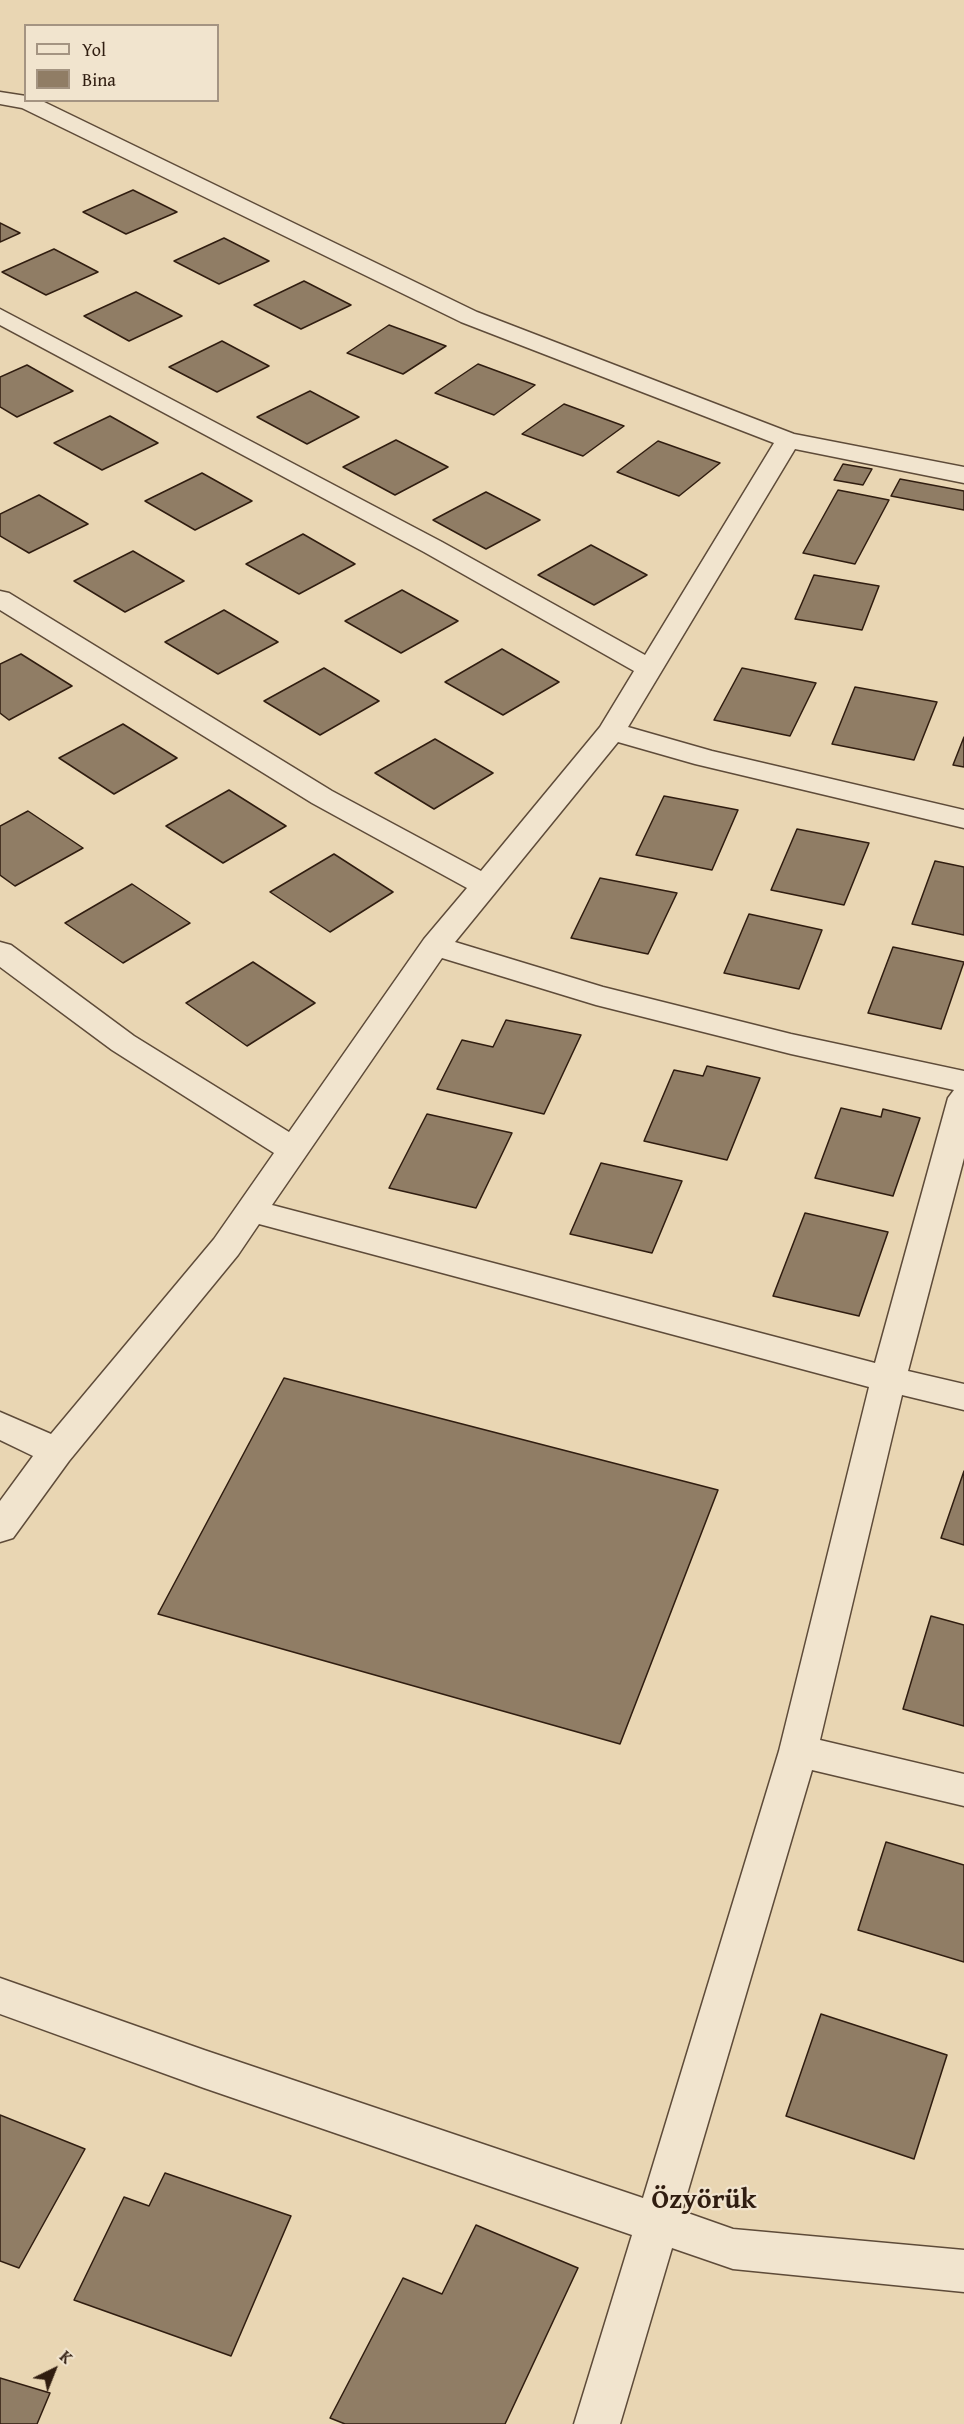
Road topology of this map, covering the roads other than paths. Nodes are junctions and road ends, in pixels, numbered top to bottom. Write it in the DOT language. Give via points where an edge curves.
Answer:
graph roads {
  1 [pos="0,98"];
  2 [pos="0,316"];
  3 [pos="788,440"];
  4 [pos="964,475"];
  5 [pos="0,599"];
  6 [pos="650,669"];
  7 [pos="612,731"];
  8 [pos="964,819"];
  9 [pos="485,885"];
  10 [pos="435,946"];
  11 [pos="0,952"];
  12 [pos="964,1082"];
  13 [pos="964,1098"];
  14 [pos="293,1150"];
  15 [pos="251,1211"];
  16 [pos="888,1380"];
  17 [pos="964,1397"];
  18 [pos="0,1425"];
  19 [pos="56,1452"];
  20 [pos="0,1528"];
  21 [pos="798,1752"];
  22 [pos="964,1790"];
  23 [pos="0,1996"];
  24 [pos="658,2223"];
  25 [pos="964,2271"];
  26 [pos="597,2424"];
  1 -- 3 [label="street" via="28,103 469,317"];
  2 -- 6 [label="street" via="433,547"];
  3 -- 4 [label="street"];
  3 -- 6 [label="street"];
  5 -- 9 [label="street" via="322,797"];
  6 -- 7 [label="street"];
  7 -- 8 [label="street" via="705,758"];
  7 -- 9 [label="street"];
  9 -- 10 [label="street"];
  10 -- 12 [label="street" via="596,995"];
  10 -- 14 [label="street"];
  11 -- 14 [label="street" via="123,1043"];
  13 -- 16 [label="street"];
  14 -- 15 [label="street"];
  15 -- 16 [label="street"];
  15 -- 19 [label="street" via="226,1247"];
  16 -- 17 [label="street"];
  16 -- 21 [label="street"];
  18 -- 19 [label="street"];
  19 -- 20 [label="street"];
  21 -- 22 [label="street"];
  21 -- 24 [label="street"];
  23 -- 24 [label="street"];
  24 -- 25 [label="street" via="734,2249"];
  24 -- 26 [label="street"];
}
